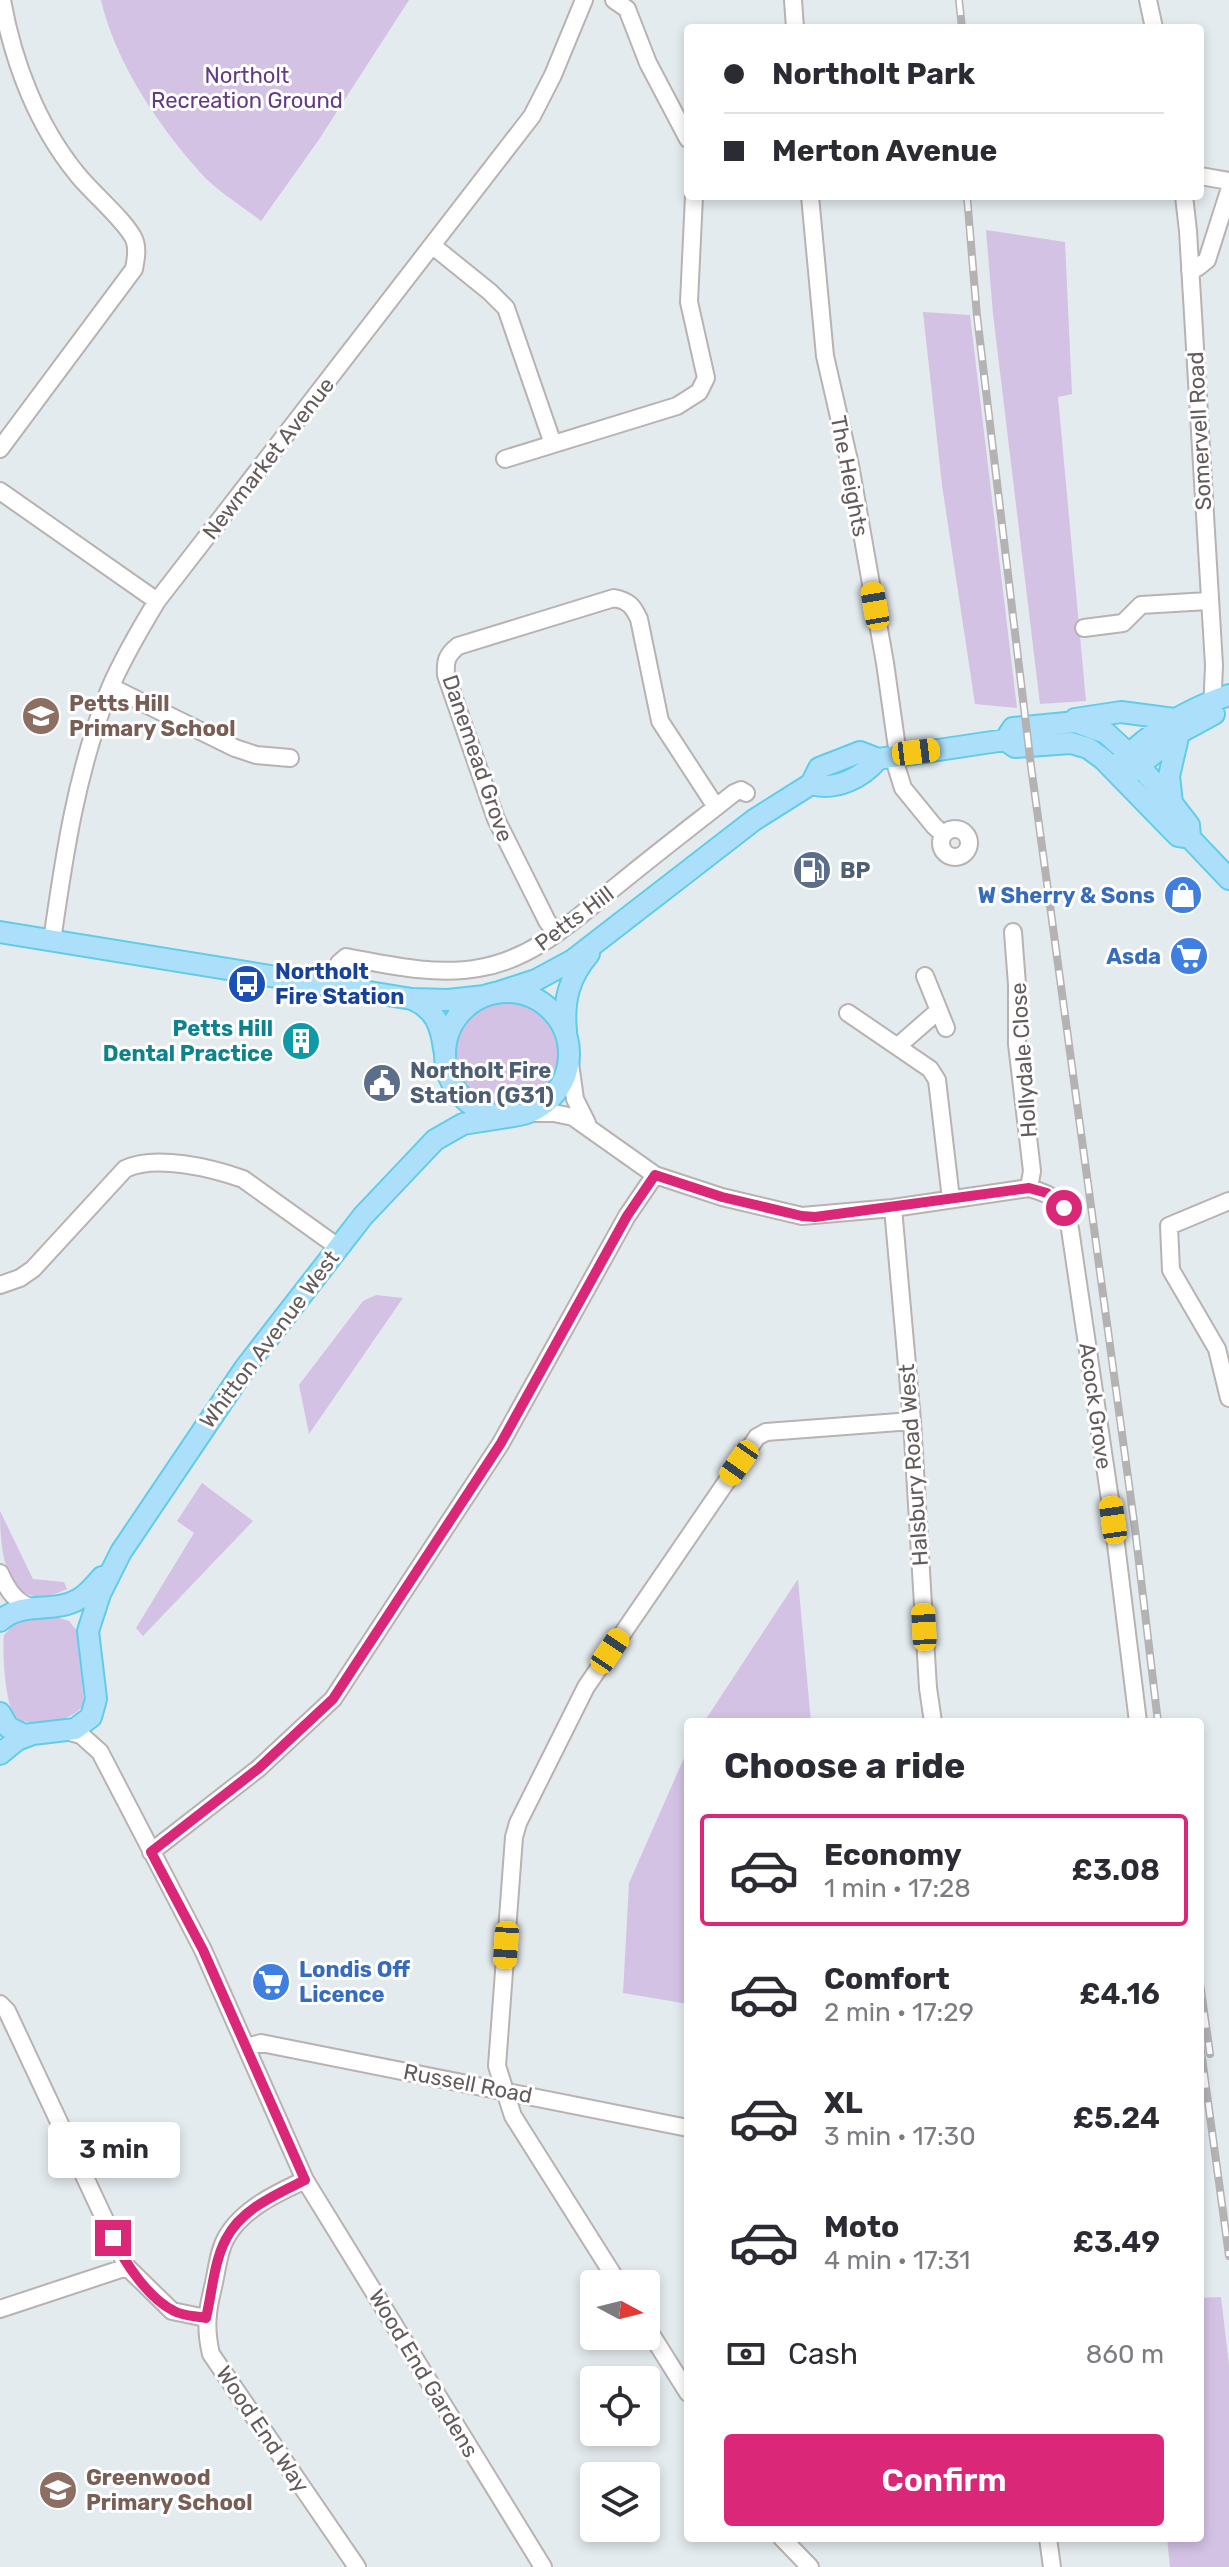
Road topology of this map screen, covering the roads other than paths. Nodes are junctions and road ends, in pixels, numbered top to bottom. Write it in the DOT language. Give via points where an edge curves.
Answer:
graph roads {
  1 [pos="2,0"];
  2 [pos="584,0"];
  3 [pos="614,0"];
  4 [pos="793,0"];
  5 [pos="1148,0"];
  6 [pos="795,24"];
  7 [pos="1153,24"];
  8 [pos="684,131"];
  9 [pos="1204,177"];
  10 [pos="1229,181"];
  11 [pos="1228,198"];
  12 [pos="694,200"];
  13 [pos="810,200"];
  14 [pos="1184,200"];
  15 [pos="433,246"];
  16 [pos="1190,270"];
  17 [pos="553,444"];
  18 [pos="0,449"];
  19 [pos="505,459"];
  20 [pos="0,491"];
  21 [pos="157,601"];
  22 [pos="1208,601"];
  23 [pos="1084,628"];
  24 [pos="111,687"];
  25 [pos="1222,702"];
  26 [pos="1064,722"];
  27 [pos="1177,726"];
  28 [pos="1005,740"];
  29 [pos="890,757"];
  30 [pos="290,758"];
  31 [pos="1126,767"];
  32 [pos="746,793"];
  33 [pos="1172,803"];
  34 [pos="716,807"];
  35 [pos="943,834"];
  36 [pos="1190,838"];
  37 [pos="1229,879"];
  38 [pos="0,932"];
  39 [pos="1013,932"];
  40 [pos="556,933"];
  41 [pos="605,937"];
  42 [pos="52,941"];
  43 [pos="925,976"];
  44 [pos="335,986"];
  45 [pos="492,994"];
  46 [pos="412,999"];
  47 [pos="938,1011"];
  48 [pos="848,1013"];
  49 [pos="946,1028"];
  50 [pos="566,1035"];
  51 [pos="898,1046"];
  52 [pos="569,1056"];
  53 [pos="446,1062"];
  54 [pos="520,1115"];
  55 [pos="593,1130"];
  56 [pos="435,1140"];
  57 [pos="655,1175"];
  58 [pos="1029,1188"];
  59 [pos="951,1199"];
  60 [pos="1229,1201"];
  61 [pos="893,1208"];
  62 [pos="338,1247"];
  63 [pos="0,1285"];
  64 [pos="1229,1398"];
  65 [pos="912,1421"];
  66 [pos="121,1552"];
  67 [pos="0,1573"];
  68 [pos="61,1605"];
  69 [pos="34,1608"];
  70 [pos="0,1621"];
  71 [pos="88,1631"];
  72 [pos="96,1699"];
  73 [pos="0,1713"];
  74 [pos="932,1718"];
  75 [pos="1138,1718"];
  76 [pos="66,1731"];
  77 [pos="33,1734"];
  78 [pos="0,1754"];
  79 [pos="105,1761"];
  80 [pos="151,1852"];
  81 [pos="0,2004"];
  82 [pos="247,2047"];
  83 [pos="504,2090"];
  84 [pos="684,2127"];
  85 [pos="305,2180"];
  86 [pos="127,2267"];
  87 [pos="610,2270"];
  88 [pos="0,2309"];
  89 [pos="206,2318"];
  90 [pos="660,2348"];
  91 [pos="684,2387"];
  92 [pos="786,2542"];
  93 [pos="1049,2542"];
  94 [pos="357,2567"];
  95 [pos="543,2567"];
  96 [pos="810,2567"];
  97 [pos="1052,2567"];
  1 -- 18 [label="street" via="12,46 39,114 75,173 135,240 137,256 134,269"];
  2 -- 15 [label="street, Newmarket Avenue" via="532,116"];
  3 -- 8 [label="street" via="627,9"];
  4 -- 6 [label="street"];
  5 -- 7 [label="street"];
  9 -- 10 [label="street"];
  11 -- 16 [label="street" via="1207,260"];
  12 -- 17 [label="street" via="689,302 706,378 699,392 677,406"];
  13 -- 29 [label="street, The Heights" via="825,356 885,663"];
  14 -- 16 [label="street, Somervell Road"];
  15 -- 17 [label="street" via="506,308"];
  15 -- 21 [label="street, Newmarket Avenue"];
  16 -- 22 [label="street, Somervell Road"];
  17 -- 19 [label="street"];
  20 -- 21 [label="street"];
  21 -- 24 [label="street, Newmarket Avenue"];
  22 -- 23 [label="street" via="1141,605 1123,623"];
  22 -- 25 [label="street, Somervell Road"];
  24 -- 30 [label="street" via="235,748"];
  24 -- 42 [label="street, Newmarket Avenue" via="83,770"];
  25 -- 27 [label="main road"];
  26 -- 27 [label="main road" via="1107,713"];
  26 -- 28 [label="main road" via="1013,728"];
  26 -- 31 [label="main road" via="1097,728 1114,739"];
  27 -- 31 [label="main road" via="1150,734"];
  27 -- 33 [label="main road" via="1169,776"];
  28 -- 29 [label="main road, Petts Hill"];
  28 -- 31 [label="main road" via="1015,747 1080,745"];
  29 -- 35 [label="street, The Heights" via="903,788"];
  29 -- 41 [label="main road, Petts Hill" via="860,752 819,768 811,784 754,820"];
  31 -- 33 [label="main road"];
  31 -- 36 [label="main road" via="1178,836"];
  32 -- 34 [label="street, Petts Hill" via="737,791"];
  33 -- 36 [label="main road" via="1189,825"];
  34 -- 40 [label="street, Petts Hill"];
  34 -- 40 [label="street, Danemead Grove" via="660,721 639,619 624,600 614,598 458,646 445,662 446,675 496,819"];
  36 -- 37 [label="main road"];
  38 -- 42 [label="main road, Petts Hill"];
  39 -- 58 [label="street, Hollydale Close" via="1017,1044 1032,1171"];
  40 -- 44 [label="street, Petts Hill" via="520,956 479,969 427,970 343,958"];
  41 -- 45 [label="main road, Petts Hill" via="550,973"];
  41 -- 50 [label="main road, Petts Hill" via="569,986"];
  42 -- 44 [label="main road, Petts Hill"];
  43 -- 47 [label="street"];
  44 -- 46 [label="main road, Petts Hill"];
  45 -- 46 [label="main road, Petts Hill"];
  45 -- 50 [label="main road" via="523,994 545,1005"];
  45 -- 53 [label="main road" via="472,1003 452,1024"];
  46 -- 53 [label="main road" via="440,1025"];
  47 -- 49 [label="street"];
  47 -- 51 [label="street"];
  48 -- 51 [label="street"];
  50 -- 52 [label="main road"];
  51 -- 59 [label="street" via="937,1080"];
  52 -- 54 [label="main road" via="557,1091"];
  52 -- 55 [label="street" via="578,1108"];
  53 -- 54 [label="main road" via="459,1094 478,1110"];
  53 -- 56 [label="main road, Whitton Avenue West" via="451,1113"];
  54 -- 55 [label="street" via="563,1114"];
  54 -- 56 [label="main road, Whitton Avenue West" via="463,1124"];
  55 -- 57 [label="street"];
  56 -- 62 [label="main road, Whitton Avenue West"];
  57 -- 61 [label="street" via="802,1216"];
  57 -- 80 [label="street" via="501,1443 333,1699 259,1768"];
  58 -- 59 [label="street"];
  58 -- 75 [label="street, Acock Grove" via="1047,1193 1064,1208 1070,1229"];
  59 -- 61 [label="street"];
  60 -- 64 [label="street" via="1169,1226 1171,1270 1217,1349"];
  61 -- 65 [label="street, Halsbury Road West"];
  62 -- 63 [label="street" via="243,1179 139,1162 125,1169 33,1269"];
  62 -- 66 [label="main road, Whitton Avenue West" via="245,1368"];
  65 -- 74 [label="street, Halsbury Road West"];
  65 -- 83 [label="street" via="766,1432 757,1437 586,1687 514,1837 497,2066"];
  66 -- 68 [label="main road, Whitton Avenue West" via="81,1598"];
  66 -- 71 [label="main road, Whitton Avenue West"];
  67 -- 69 [label="street" via="15,1598"];
  68 -- 69 [label="main road, Whitton Avenue West"];
  68 -- 71 [label="main road" via="77,1609"];
  69 -- 70 [label="main road, Whitton Avenue West" via="9,1613"];
  71 -- 72 [label="main road, Whitton Avenue West"];
  72 -- 76 [label="main road" via="84,1725"];
  72 -- 79 [label="street"];
  73 -- 77 [label="main road" via="15,1732"];
  76 -- 77 [label="main road"];
  76 -- 79 [label="street" via="88,1740"];
  77 -- 78 [label="main road"];
  79 -- 80 [label="street, Wood End Gardens"];
  80 -- 82 [label="street, Wood End Gardens"];
  81 -- 86 [label="street"];
  82 -- 83 [label="street, Russell Road" via="261,2043"];
  82 -- 85 [label="street, Wood End Gardens"];
  83 -- 84 [label="street, Russell Road"];
  83 -- 87 [label="street" via="513,2116"];
  85 -- 89 [label="street, Wood End Way" via="237,2222 225,2240"];
  85 -- 95 [label="street, Wood End Gardens"];
  86 -- 88 [label="street"];
  86 -- 89 [label="street" via="172,2311"];
  89 -- 94 [label="street, Wood End Way" via="211,2354"];
  90 -- 91 [label="street"];
  92 -- 96 [label="street"];
  93 -- 97 [label="street"];
}
